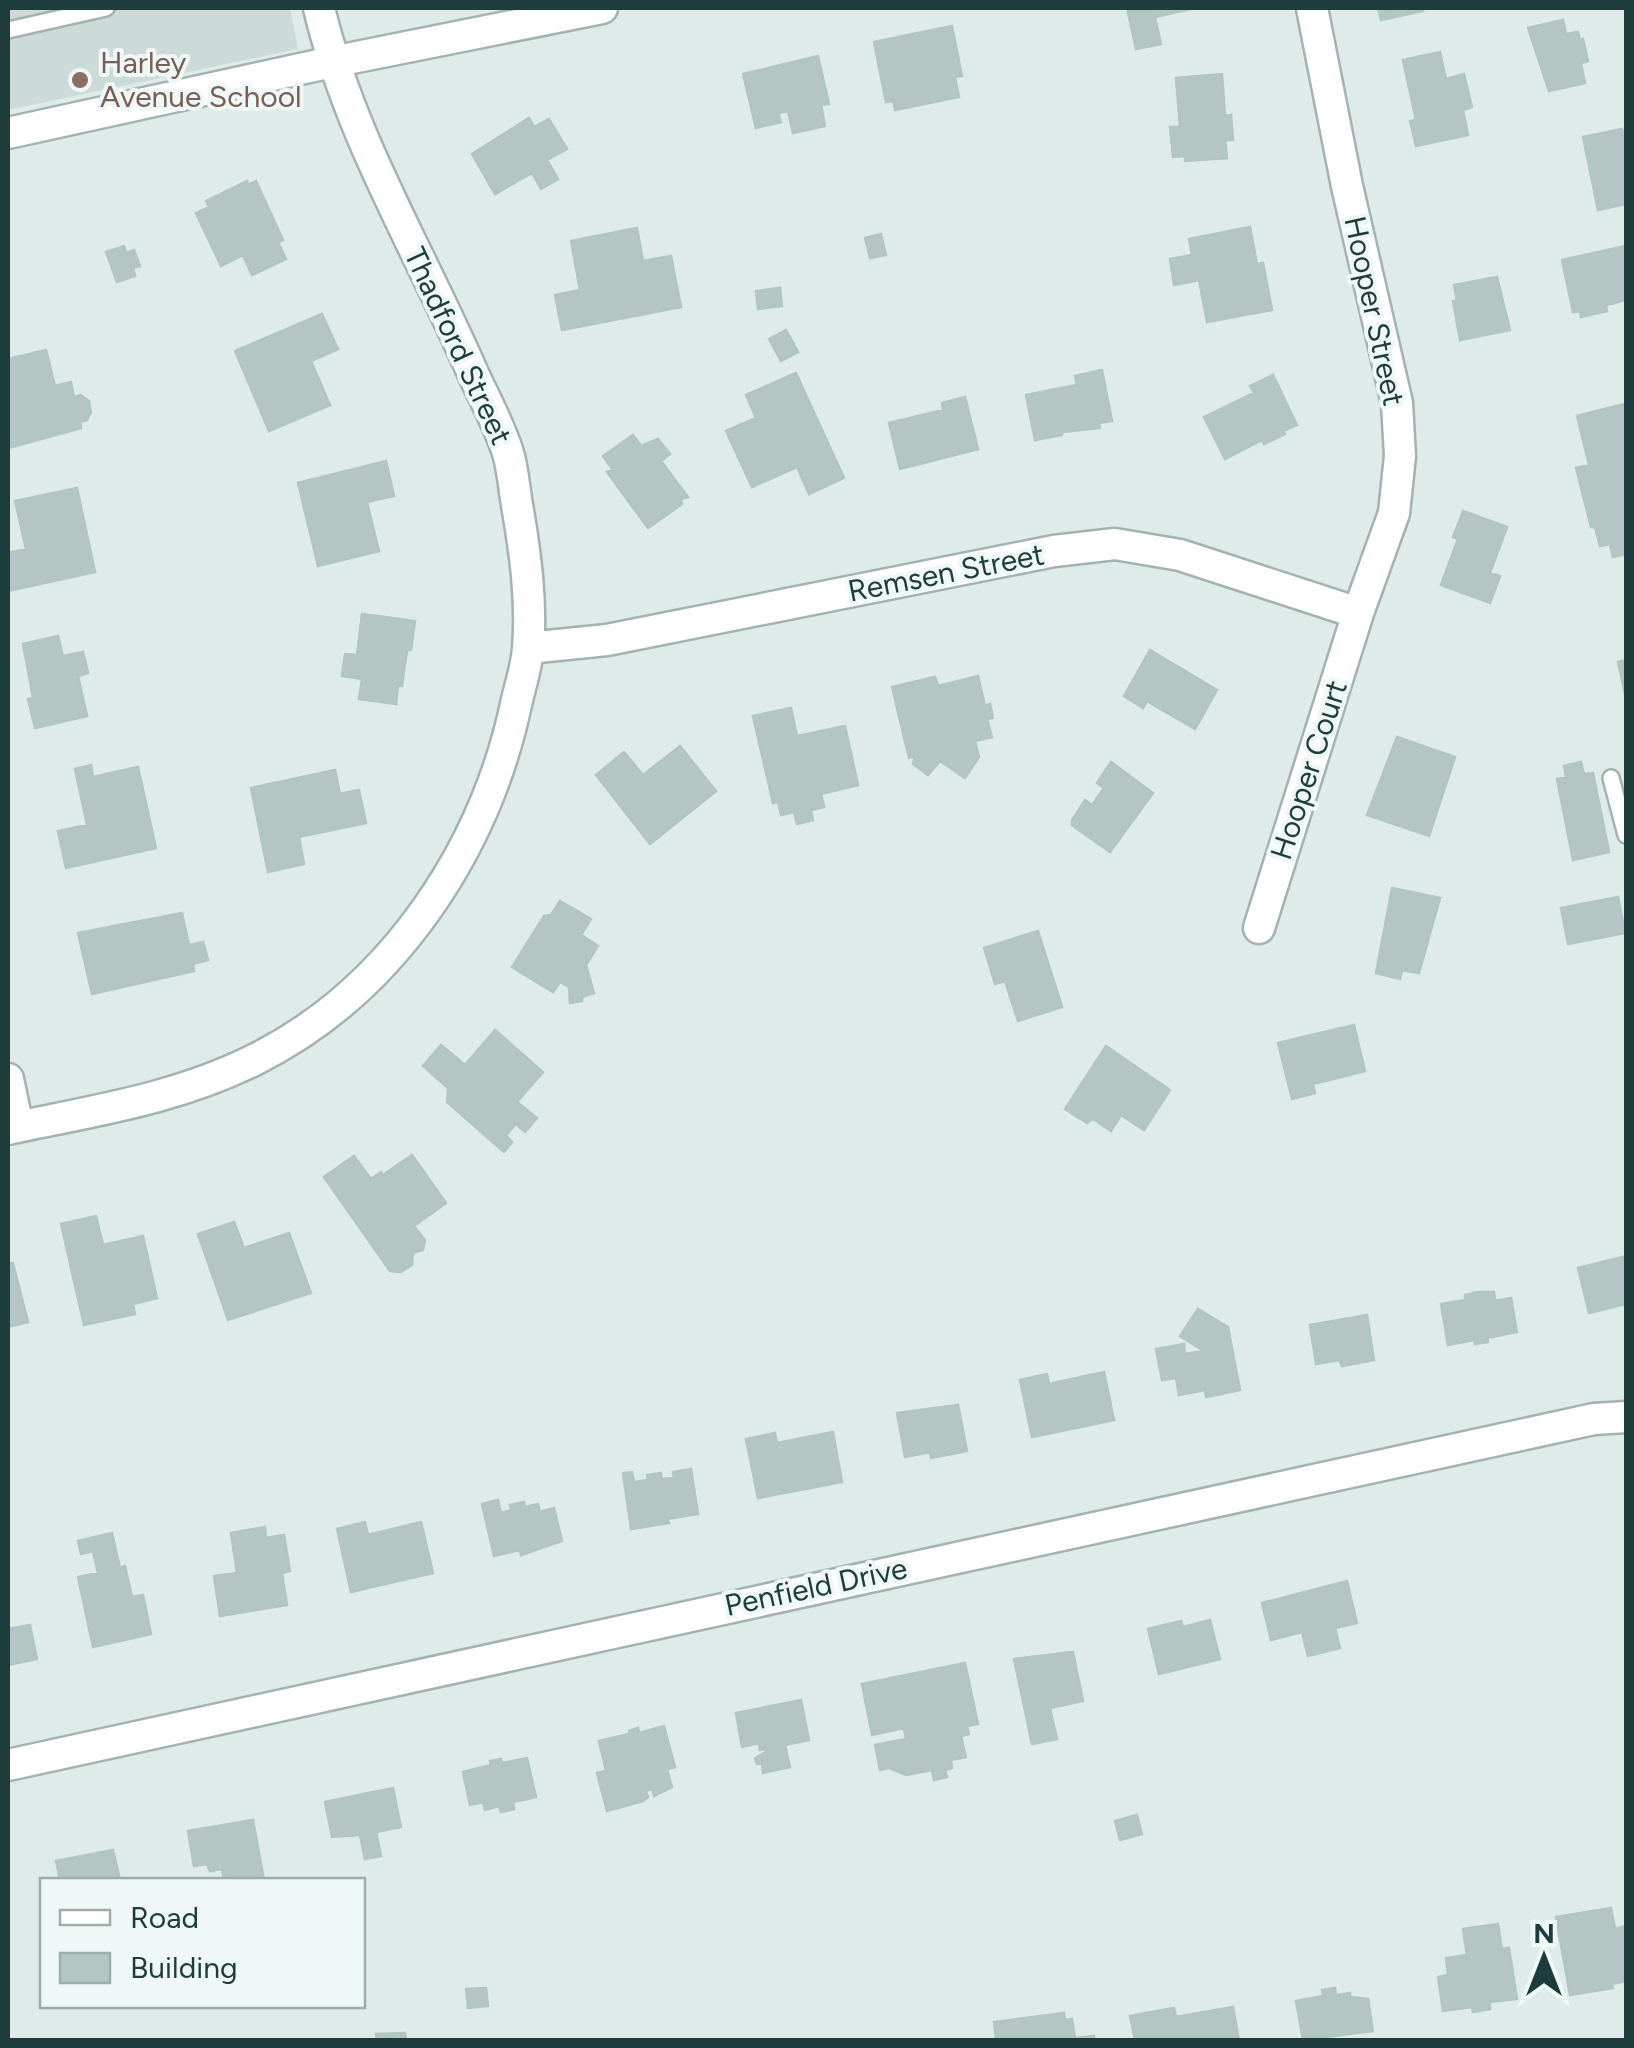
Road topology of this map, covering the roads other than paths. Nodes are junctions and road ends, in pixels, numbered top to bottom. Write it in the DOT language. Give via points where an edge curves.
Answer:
graph roads {
  1 [pos="106,8"];
  2 [pos="319,8"];
  3 [pos="602,8"];
  4 [pos="1312,8"];
  5 [pos="8,30"];
  6 [pos="332,62"];
  7 [pos="8,133"];
  8 [pos="1358,613"];
  9 [pos="528,648"];
  10 [pos="1611,778"];
  11 [pos="1626,835"];
  12 [pos="1259,928"];
  13 [pos="8,1079"];
  14 [pos="12,1128"];
  15 [pos="1626,1417"];
  16 [pos="8,1764"];
  1 -- 5 [label="lane"];
  2 -- 6 [label="street, Thadford Street"];
  3 -- 6 [label="street"];
  4 -- 8 [label="street, Hooper Street" via="1397,403 1394,512"];
  6 -- 7 [label="street"];
  6 -- 9 [label="street, Thadford Street" via="508,453 526,553"];
  8 -- 9 [label="street, Remsen Street" via="1180,555 1115,544 608,640"];
  8 -- 12 [label="street, Hooper Court"];
  9 -- 14 [label="street, Thadford Street" via="508,742 455,866 400,946 335,1010 256,1060 168,1096"];
  10 -- 11 [label="lane"];
  13 -- 14 [label="street"];
  15 -- 16 [label="street, Penfield Drive" via="1575,1422"];
}
